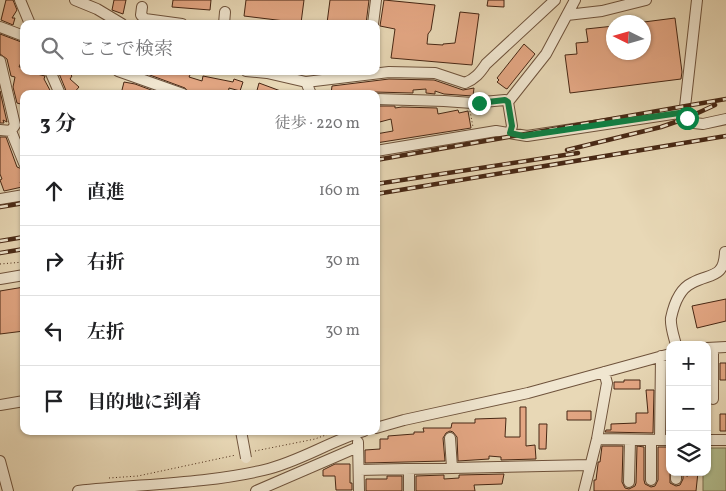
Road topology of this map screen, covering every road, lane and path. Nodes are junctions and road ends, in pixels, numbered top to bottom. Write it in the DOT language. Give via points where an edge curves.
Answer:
graph roads {
  1 [pos="20,0"];
  2 [pos="75,0"];
  3 [pos="376,0"];
  4 [pos="555,0"];
  5 [pos="575,0"];
  6 [pos="646,0"];
  7 [pos="697,0"];
  8 [pos="86,2"];
  9 [pos="142,7"];
  10 [pos="225,12"];
  11 [pos="567,14"];
  12 [pos="28,20"];
  13 [pos="115,20"];
  14 [pos="152,20"];
  15 [pos="224,20"];
  16 [pos="374,20"];
  17 [pos="0,27"];
  18 [pos="20,34"];
  19 [pos="0,61"];
  20 [pos="380,73"];
  21 [pos="52,75"];
  22 [pos="129,75"];
  23 [pos="276,75"];
  24 [pos="364,75"];
  25 [pos="306,82"];
  26 [pos="58,90"];
  27 [pos="172,90"];
  28 [pos="309,90"];
  29 [pos="380,98"];
  30 [pos="508,102"];
  31 [pos="684,116"];
  32 [pos="726,119"];
  33 [pos="5,131"];
  34 [pos="510,133"];
  35 [pos="380,150"];
  36 [pos="20,155"];
  37 [pos="20,196"];
  38 [pos="0,199"];
  39 [pos="726,253"];
  40 [pos="20,262"];
  41 [pos="0,264"];
  42 [pos="721,275"];
  43 [pos="20,276"];
  44 [pos="0,279"];
  45 [pos="675,341"];
  46 [pos="726,347"];
  47 [pos="711,348"];
  48 [pos="665,355"];
  49 [pos="711,365"];
  50 [pos="604,372"];
  51 [pos="713,399"];
  52 [pos="20,402"];
  53 [pos="0,405"];
  54 [pos="380,427"];
  55 [pos="242,435"];
  56 [pos="326,435"];
  57 [pos="353,435"];
  58 [pos="360,435"];
  59 [pos="450,438"];
  60 [pos="597,439"];
  61 [pos="630,440"];
  62 [pos="660,440"];
  63 [pos="711,440"];
  64 [pos="726,440"];
  65 [pos="358,447"];
  66 [pos="245,455"];
  67 [pos="0,462"];
  68 [pos="590,465"];
  69 [pos="452,468"];
  70 [pos="409,469"];
  71 [pos="359,470"];
  72 [pos="247,474"];
  73 [pos="109,478"];
  74 [pos="651,480"];
  75 [pos="629,482"];
  76 [pos="8,491"];
  77 [pos="81,491"];
  78 [pos="256,491"];
  79 [pos="359,491"];
  80 [pos="409,491"];
  81 [pos="584,491"];
  1 -- 12 [label="street"];
  2 -- 8 [label="street"];
  3 -- 16 [label="street"];
  4 -- 20 [label="street" via="479,74 465,83 435,74"];
  5 -- 11 [label="street"];
  6 -- 11 [label="street" via="602,11"];
  7 -- 31 [label="street"];
  8 -- 13 [label="street"];
  9 -- 14 [label="street" via="141,15"];
  10 -- 15 [label="street"];
  11 -- 30 [label="street" via="546,54"];
  17 -- 18 [label="street"];
  19 -- 33 [label="street" via="15,124"];
  21 -- 26 [label="street"];
  22 -- 27 [label="street"];
  23 -- 25 [label="street"];
  24 -- 25 [label="street"];
  25 -- 28 [label="street"];
  29 -- 30 [label="street"];
  30 -- 34 [label="street"];
  31 -- 32 [label="street" via="694,123 704,124"];
  31 -- 34 [label="street" via="679,113 528,136"];
  33 -- 36 [label="street"];
  34 -- 35 [label="street" via="496,131"];
  37 -- 38 [label="street"];
  39 -- 42 [label="street"];
  40 -- 41 [label="path"];
  42 -- 45 [label="street" via="692,282 678,295 671,320"];
  43 -- 44 [label="street"];
  46 -- 47 [label="street"];
  48 -- 50 [label="street"];
  48 -- 62 [label="street"];
  49 -- 51 [label="street"];
  50 -- 54 [label="street"];
  50 -- 60 [label="street" via="607,383"];
  52 -- 53 [label="street"];
  55 -- 66 [label="street, bridge"];
  56 -- 66 [label="path"];
  57 -- 72 [label="street"];
  58 -- 65 [label="street"];
  59 -- 69 [label="street"];
  60 -- 61 [label="street"];
  60 -- 68 [label="street"];
  61 -- 62 [label="street"];
  61 -- 75 [label="street"];
  62 -- 74 [label="street"];
  63 -- 64 [label="street"];
  65 -- 71 [label="street"];
  65 -- 78 [label="street"];
  66 -- 72 [label="street"];
  66 -- 73 [label="path" via="138,476"];
  67 -- 76 [label="street"];
  68 -- 69 [label="street"];
  68 -- 81 [label="street"];
  69 -- 70 [label="street"];
  70 -- 71 [label="street"];
  70 -- 80 [label="street"];
  71 -- 79 [label="street"];
  72 -- 77 [label="street"];
}
